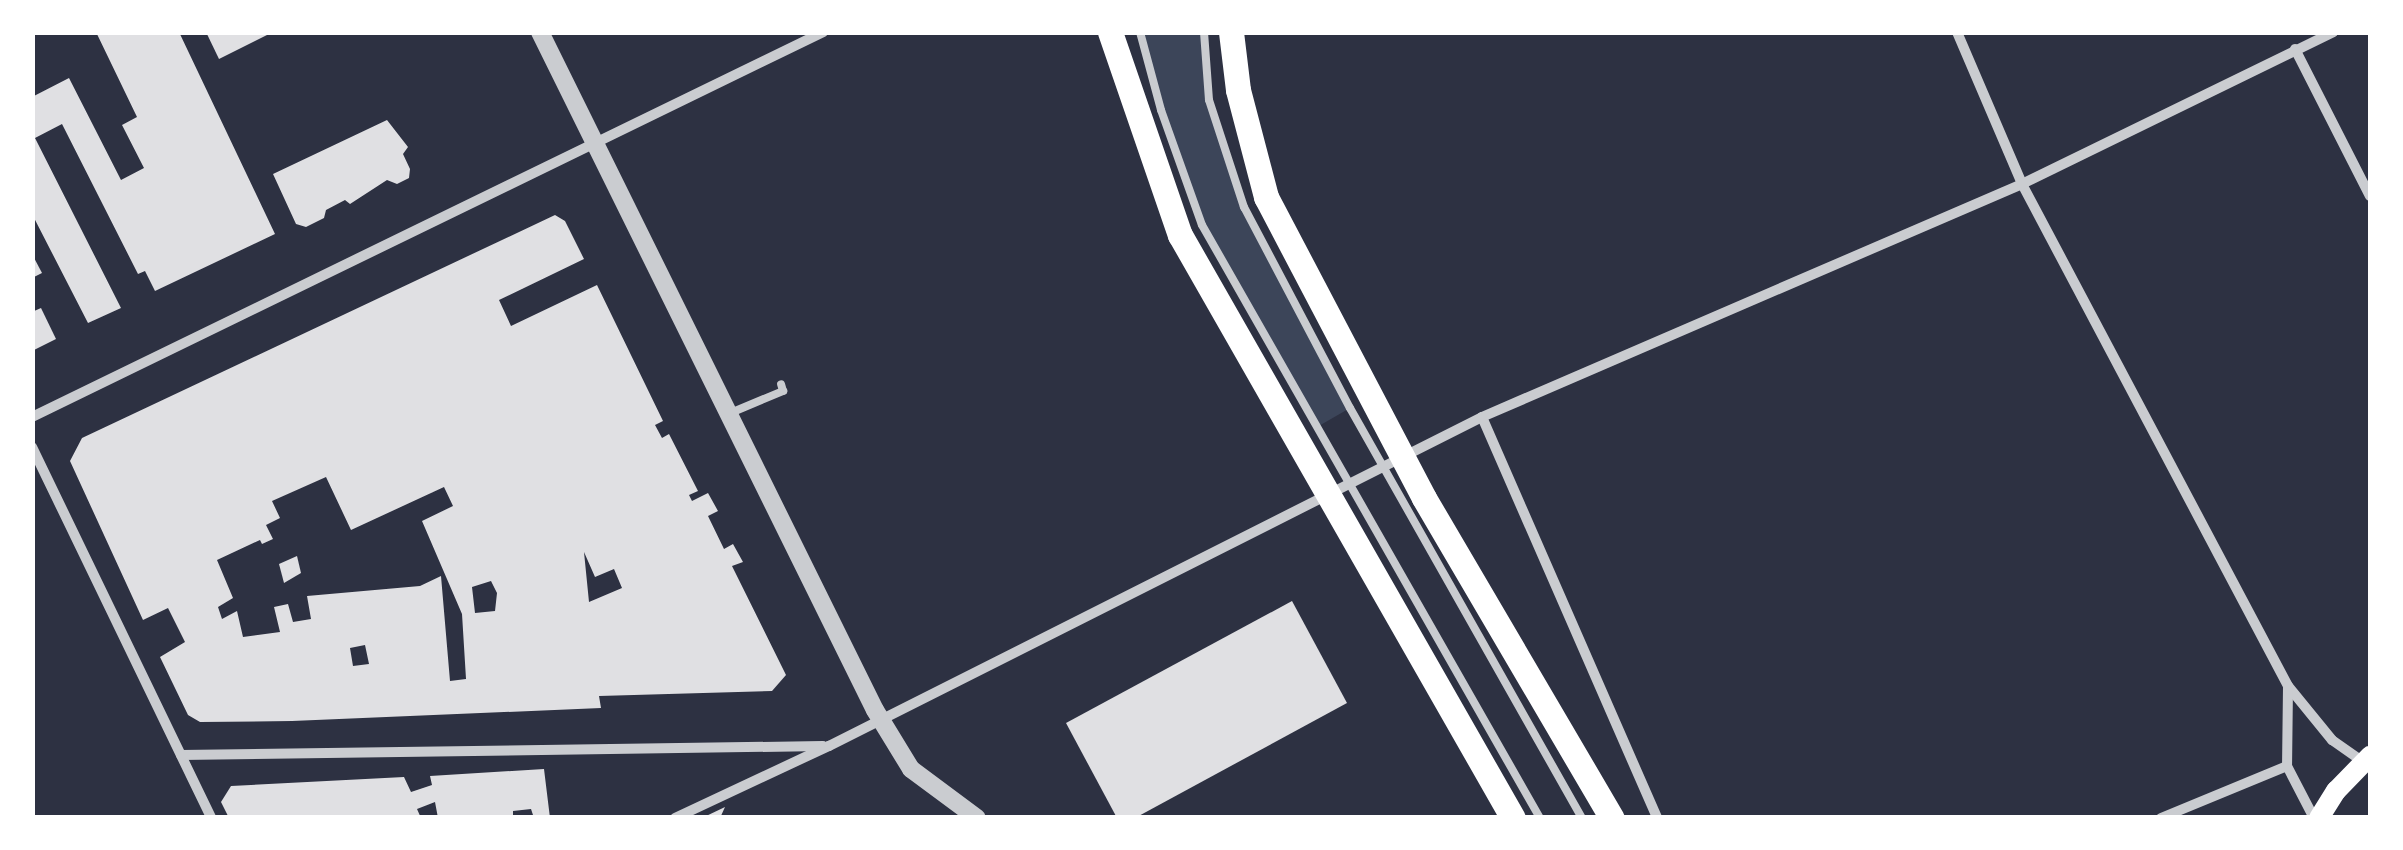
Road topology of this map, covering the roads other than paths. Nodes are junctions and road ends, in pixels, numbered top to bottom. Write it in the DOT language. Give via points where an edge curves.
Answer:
graph roads {
  1 [pos="540,32"];
  2 [pos="823,32"];
  3 [pos="1110,32"];
  4 [pos="1140,32"];
  5 [pos="1204,32"];
  6 [pos="1230,32"];
  7 [pos="1957,32"];
  8 [pos="2332,32"];
  9 [pos="2295,49"];
  10 [pos="591,142"];
  11 [pos="2022,184"];
  12 [pos="2370,196"];
  13 [pos="780,384"];
  14 [pos="728,414"];
  15 [pos="32,417"];
  16 [pos="1482,417"];
  17 [pos="32,447"];
  18 [pos="1392,461"];
  19 [pos="1338,487"];
  20 [pos="2288,686"];
  21 [pos="881,720"];
  22 [pos="829,746"];
  23 [pos="181,756"];
  24 [pos="2366,759"];
  25 [pos="2287,766"];
  26 [pos="211,818"];
  27 [pos="675,818"];
  28 [pos="977,818"];
  29 [pos="1514,818"];
  30 [pos="1540,818"];
  31 [pos="1582,818"];
  32 [pos="1612,818"];
  33 [pos="1657,818"];
  34 [pos="2161,818"];
  35 [pos="2316,818"];
  1 -- 10 [label="street"];
  2 -- 10 [label="street"];
  3 -- 19 [label="main road" via="1180,235"];
  4 -- 19 [label="lane" via="1202,226"];
  5 -- 18 [label="lane" via="1208,100 1244,206"];
  6 -- 18 [label="main road" via="1266,197"];
  7 -- 11 [label="street"];
  8 -- 9 [label="street"];
  9 -- 11 [label="street"];
  9 -- 12 [label="street"];
  10 -- 14 [label="street"];
  10 -- 15 [label="street"];
  11 -- 16 [label="street"];
  11 -- 20 [label="street"];
  13 -- 14 [label="lane" via="783,391"];
  14 -- 21 [label="street"];
  16 -- 18 [label="street"];
  16 -- 33 [label="street"];
  17 -- 23 [label="street"];
  18 -- 19 [label="street"];
  18 -- 31 [label="lane"];
  18 -- 32 [label="main road"];
  19 -- 21 [label="street"];
  19 -- 29 [label="main road"];
  19 -- 30 [label="lane"];
  20 -- 24 [label="street" via="2332,740"];
  20 -- 25 [label="street"];
  21 -- 22 [label="street"];
  21 -- 28 [label="street" via="911,769"];
  22 -- 23 [label="street"];
  22 -- 27 [label="street"];
  23 -- 26 [label="street"];
  24 -- 35 [label="main road"];
  25 -- 34 [label="street"];
  25 -- 35 [label="street"];
}
